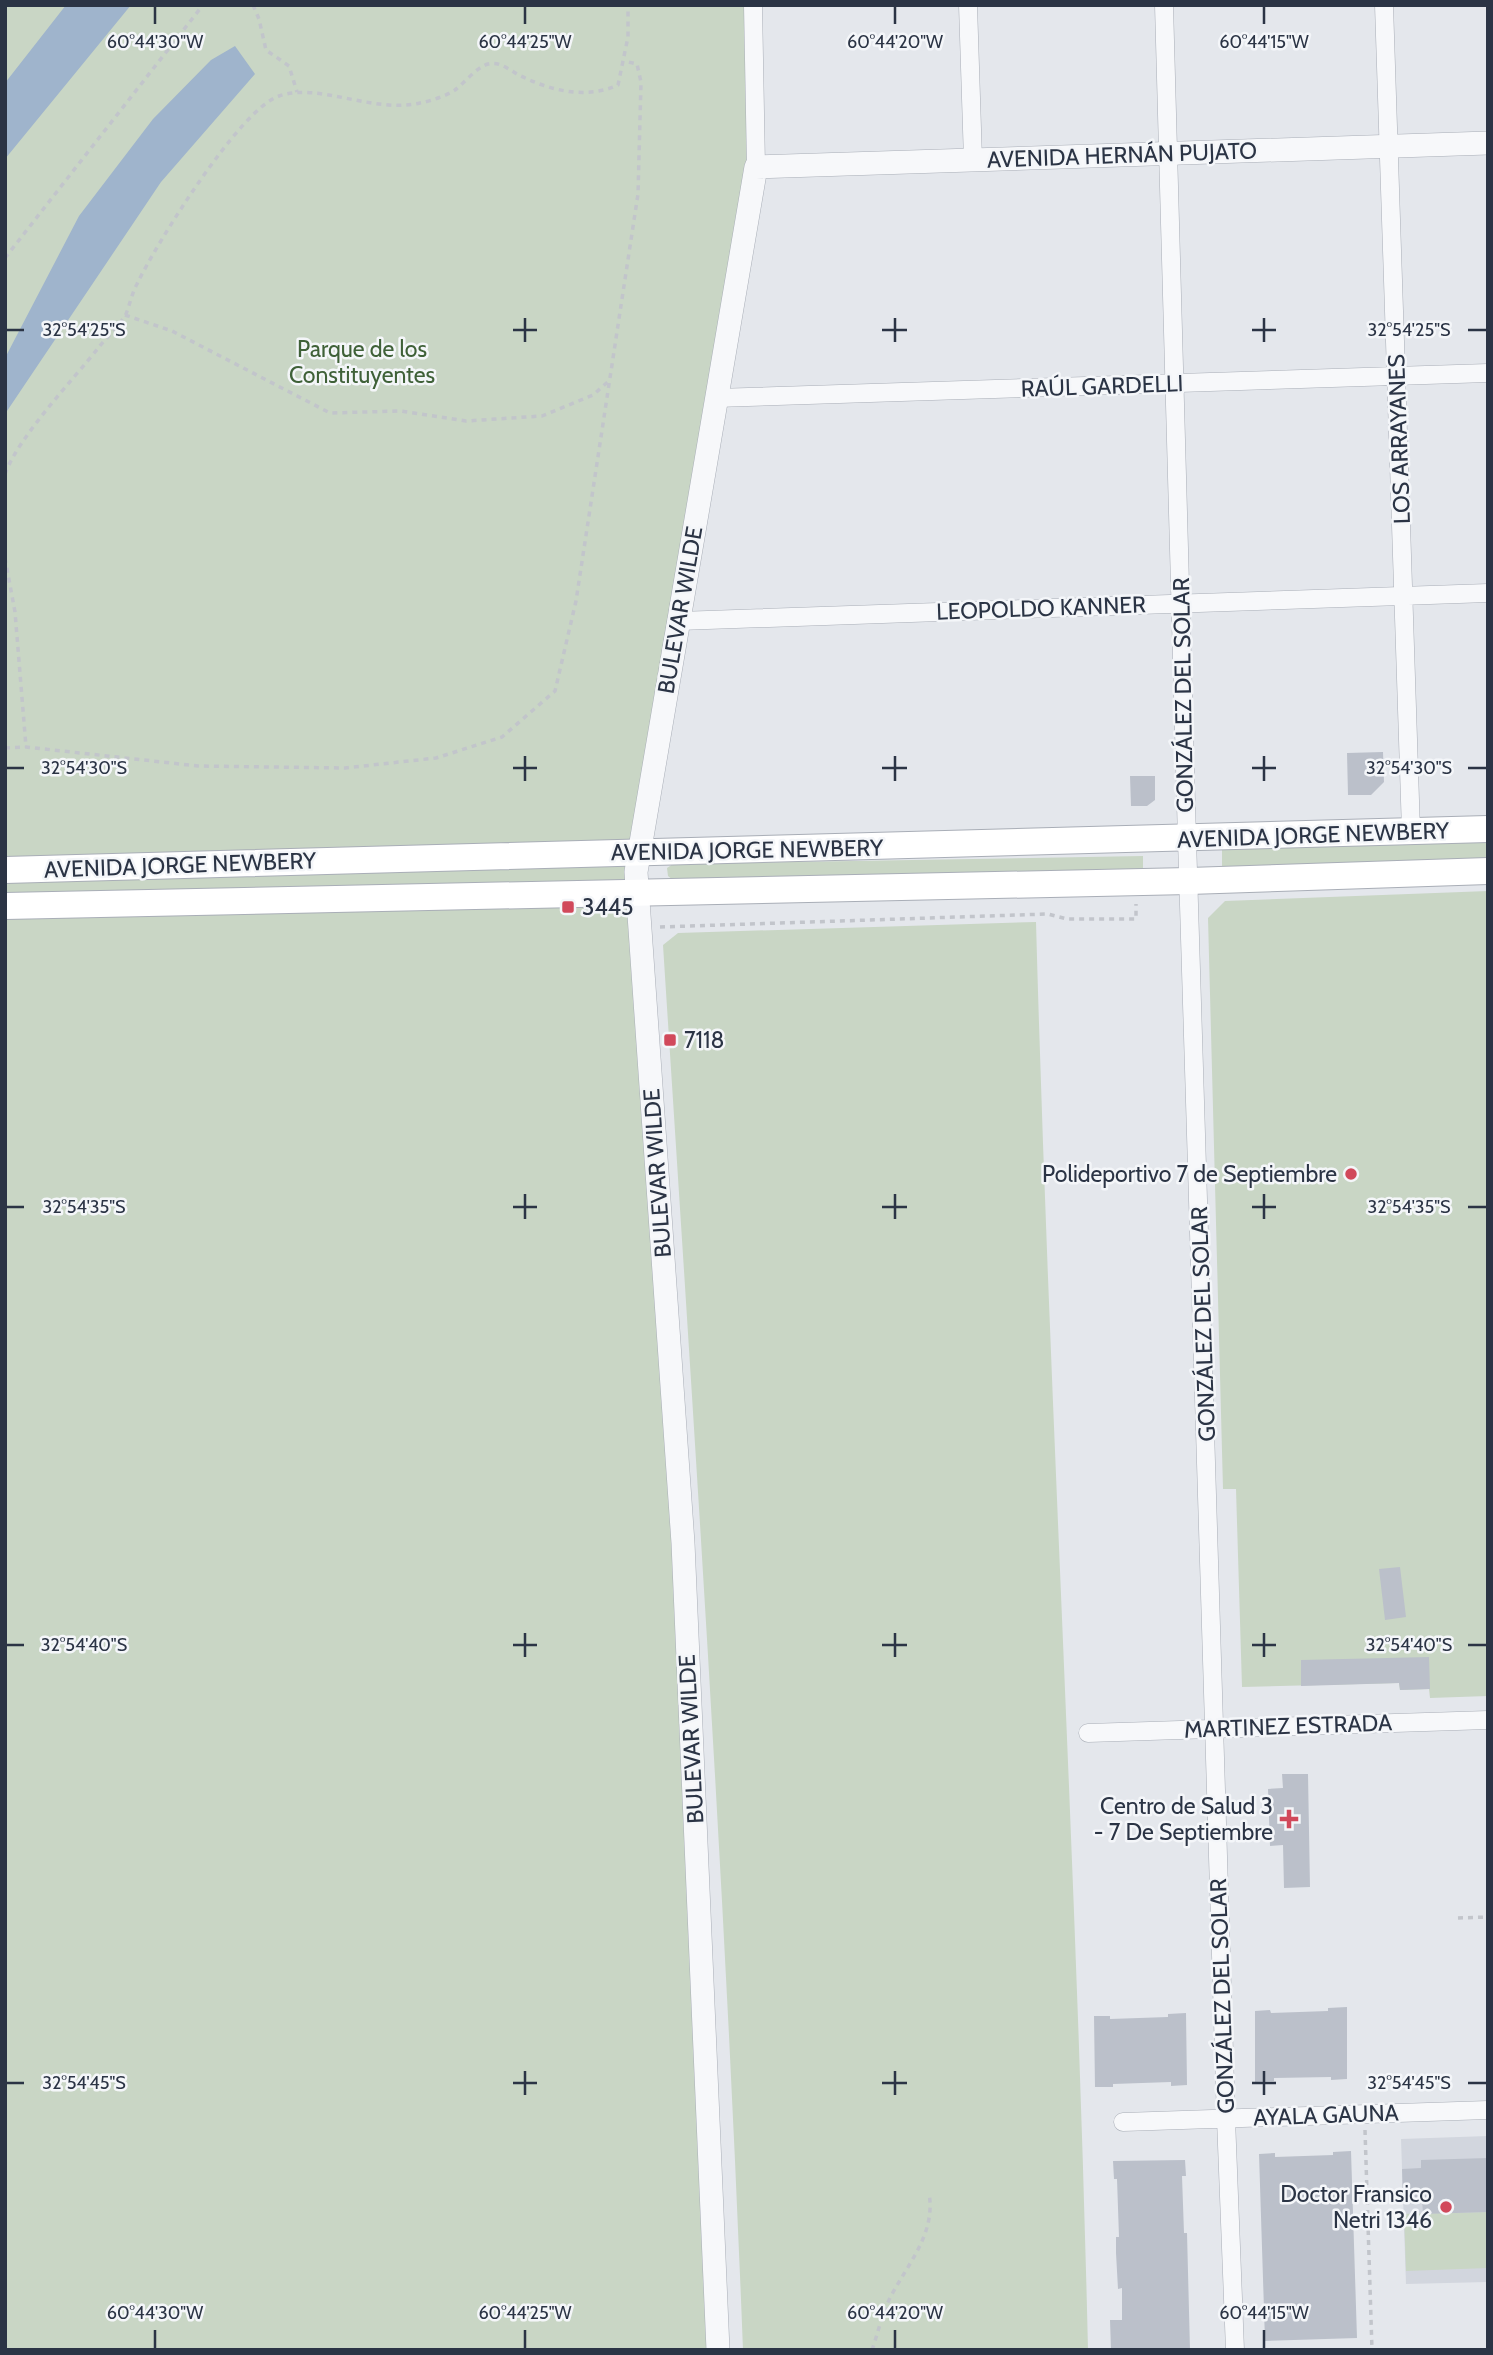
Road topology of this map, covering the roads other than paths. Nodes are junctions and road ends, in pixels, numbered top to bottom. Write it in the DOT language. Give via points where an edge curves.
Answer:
graph roads {
  1 [pos="753,5"];
  2 [pos="968,5"];
  3 [pos="1164,5"];
  4 [pos="1384,5"];
  5 [pos="1488,143"];
  6 [pos="1389,146"];
  7 [pos="1168,153"];
  8 [pos="973,160"];
  9 [pos="756,167"];
  10 [pos="1488,373"];
  11 [pos="1396,376"];
  12 [pos="1175,383"];
  13 [pos="716,398"];
  14 [pos="1488,593"];
  15 [pos="1404,595"];
  16 [pos="1181,603"];
  17 [pos="679,621"];
  18 [pos="1488,829"];
  19 [pos="1411,831"];
  20 [pos="1187,839"];
  21 [pos="638,853"];
  22 [pos="5,870"];
  23 [pos="1488,871"];
  24 [pos="1189,881"];
  25 [pos="637,892"];
  26 [pos="5,906"];
  27 [pos="1488,1720"];
  28 [pos="1214,1728"];
  29 [pos="1088,1733"];
  30 [pos="1488,2110"];
  31 [pos="1226,2119"];
  32 [pos="1123,2122"];
  33 [pos="718,2350"];
  34 [pos="1235,2350"];
  1 -- 9 [label="street, BULEVAR WILDE"];
  2 -- 8 [label="street"];
  3 -- 7 [label="street, GONZÁLEZ DEL SOLAR"];
  4 -- 6 [label="street, LOS ARRAYANES"];
  5 -- 6 [label="street, AVENIDA HERNÁN PUJATO"];
  6 -- 7 [label="street, AVENIDA HERNÁN PUJATO"];
  6 -- 11 [label="street, LOS ARRAYANES"];
  7 -- 8 [label="street, AVENIDA HERNÁN PUJATO"];
  7 -- 12 [label="street, GONZÁLEZ DEL SOLAR"];
  8 -- 9 [label="street, AVENIDA HERNÁN PUJATO"];
  9 -- 13 [label="street, BULEVAR WILDE"];
  10 -- 11 [label="street, RAÚL GARDELLI"];
  11 -- 12 [label="street, RAÚL GARDELLI"];
  11 -- 15 [label="street, LOS ARRAYANES"];
  12 -- 13 [label="street, RAÚL GARDELLI"];
  12 -- 16 [label="street, GONZÁLEZ DEL SOLAR"];
  13 -- 17 [label="street, BULEVAR WILDE"];
  14 -- 15 [label="street, LEOPOLDO KANNER"];
  15 -- 16 [label="street, LEOPOLDO KANNER"];
  15 -- 19 [label="street, LOS ARRAYANES"];
  16 -- 17 [label="street, LEOPOLDO KANNER"];
  16 -- 20 [label="street, GONZÁLEZ DEL SOLAR"];
  17 -- 21 [label="street, BULEVAR WILDE"];
  18 -- 19 [label="main road, AVENIDA JORGE NEWBERY"];
  19 -- 20 [label="main road, AVENIDA JORGE NEWBERY"];
  20 -- 21 [label="main road, AVENIDA JORGE NEWBERY"];
  20 -- 24 [label="street, GONZÁLEZ DEL SOLAR"];
  21 -- 22 [label="main road, AVENIDA JORGE NEWBERY"];
  21 -- 25 [label="street, BULEVAR WILDE"];
  23 -- 24 [label="main road, AVENIDA JORGE NEWBERY"];
  24 -- 25 [label="main road, AVENIDA JORGE NEWBERY"];
  24 -- 28 [label="street, GONZÁLEZ DEL SOLAR"];
  25 -- 26 [label="main road, AVENIDA JORGE NEWBERY"];
  25 -- 33 [label="street, BULEVAR WILDE" via="683,1543"];
  27 -- 28 [label="street, MARTINEZ ESTRADA"];
  28 -- 29 [label="street, MARTINEZ ESTRADA"];
  28 -- 31 [label="street, GONZÁLEZ DEL SOLAR"];
  30 -- 31 [label="street, AYALA GAUNA"];
  31 -- 32 [label="street, AYALA GAUNA"];
  31 -- 34 [label="street, GONZÁLEZ DEL SOLAR"];
}
